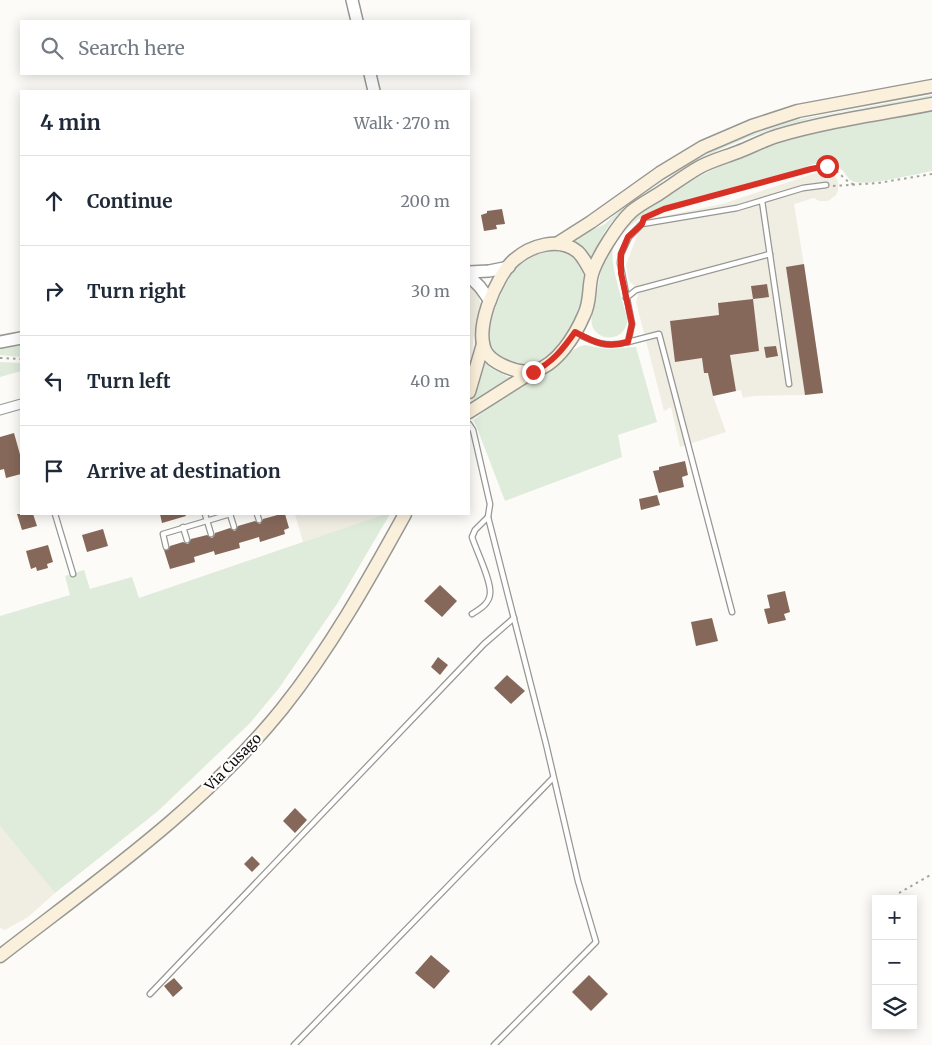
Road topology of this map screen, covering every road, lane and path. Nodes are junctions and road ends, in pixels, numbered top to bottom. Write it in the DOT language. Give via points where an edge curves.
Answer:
graph roads {
  1 [pos="352,0"];
  2 [pos="357,20"];
  3 [pos="370,75"];
  4 [pos="932,86"];
  5 [pos="374,90"];
  6 [pos="932,104"];
  7 [pos="932,174"];
  8 [pos="826,185"];
  9 [pos="854,185"];
  10 [pos="762,201"];
  11 [pos="642,224"];
  12 [pos="558,243"];
  13 [pos="770,254"];
  14 [pos="509,267"];
  15 [pos="470,272"];
  16 [pos="592,274"];
  17 [pos="470,277"];
  18 [pos="626,298"];
  19 [pos="490,301"];
  20 [pos="575,332"];
  21 [pos="20,338"];
  22 [pos="0,342"];
  23 [pos="628,342"];
  24 [pos="483,344"];
  25 [pos="0,358"];
  26 [pos="20,359"];
  27 [pos="533,372"];
  28 [pos="790,384"];
  29 [pos="470,389"];
  30 [pos="20,404"];
  31 [pos="0,410"];
  32 [pos="470,411"];
  33 [pos="470,426"];
  34 [pos="55,515"];
  35 [pos="205,515"];
  36 [pos="227,515"];
  37 [pos="230,515"];
  38 [pos="257,515"];
  39 [pos="404,515"];
  40 [pos="488,517"];
  41 [pos="259,520"];
  42 [pos="207,521"];
  43 [pos="234,527"];
  44 [pos="184,528"];
  45 [pos="211,534"];
  46 [pos="187,540"];
  47 [pos="166,547"];
  48 [pos="73,574"];
  49 [pos="732,612"];
  50 [pos="472,614"];
  51 [pos="514,618"];
  52 [pos="553,778"];
  53 [pos="932,874"];
  54 [pos="899,893"];
  55 [pos="0,956"];
  56 [pos="150,994"];
  57 [pos="294,1045"];
  58 [pos="494,1045"];
  1 -- 2 [label="street"];
  3 -- 5 [label="street"];
  4 -- 12 [label="main road" via="798,111 752,126 703,147"];
  6 -- 16 [label="main road" via="776,136 700,167 631,212 606,243"];
  7 -- 9 [label="path"];
  8 -- 9 [label="path"];
  8 -- 10 [label="lane" via="803,188"];
  9 -- 11 [label="path" via="827,166 664,209 644,218"];
  10 -- 11 [label="lane"];
  10 -- 13 [label="lane"];
  11 -- 18 [label="lane" via="628,237 621,254"];
  12 -- 14 [label="main road" via="534,248"];
  12 -- 16 [label="main road" via="577,251"];
  13 -- 18 [label="lane" via="636,290"];
  13 -- 28 [label="lane"];
  14 -- 15 [label="street"];
  14 -- 19 [label="main road"];
  16 -- 20 [label="main road" via="588,304"];
  17 -- 19 [label="street"];
  18 -- 23 [label="lane" via="632,324"];
  19 -- 24 [label="main road"];
  20 -- 23 [label="lane" via="595,343 616,346"];
  20 -- 27 [label="main road" via="558,354"];
  21 -- 22 [label="street"];
  23 -- 49 [label="lane" via="659,334"];
  24 -- 27 [label="main road" via="487,353 500,365"];
  24 -- 29 [label="main road"];
  25 -- 26 [label="path"];
  27 -- 32 [label="main road"];
  30 -- 31 [label="street"];
  33 -- 40 [label="lane" via="490,504"];
  34 -- 48 [label="lane"];
  35 -- 42 [label="lane"];
  36 -- 42 [label="lane"];
  37 -- 43 [label="lane"];
  38 -- 41 [label="lane"];
  39 -- 55 [label="main road, Via Cusago" via="358,599 314,666 282,710 241,756 192,804"];
  40 -- 50 [label="lane" via="472,537 491,593 486,603"];
  40 -- 51 [label="lane"];
  42 -- 44 [label="lane"];
  42 -- 45 [label="lane"];
  44 -- 46 [label="lane"];
  44 -- 47 [label="lane" via="162,534"];
  51 -- 52 [label="lane"];
  51 -- 56 [label="lane" via="484,644"];
  52 -- 57 [label="lane"];
  52 -- 58 [label="lane" via="596,942"];
  53 -- 54 [label="path"];
}
